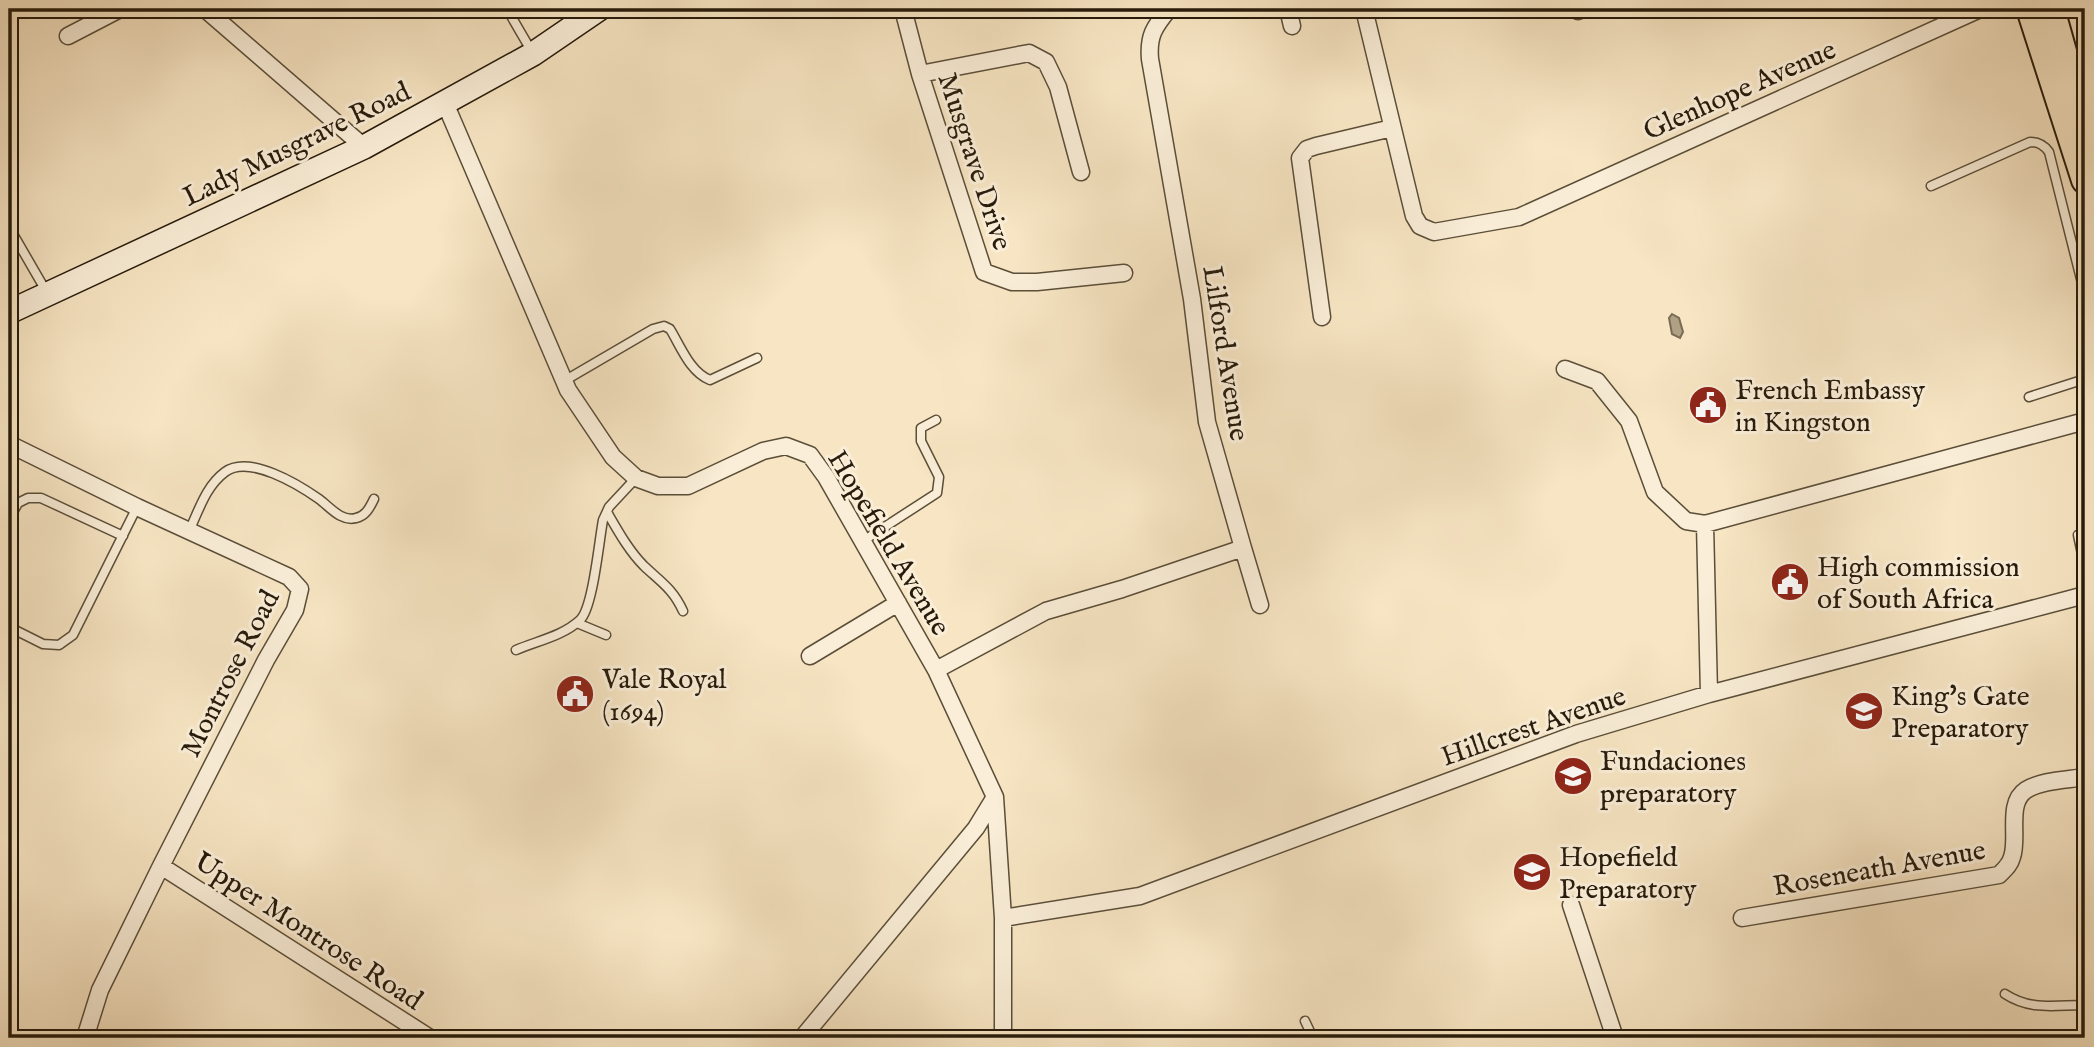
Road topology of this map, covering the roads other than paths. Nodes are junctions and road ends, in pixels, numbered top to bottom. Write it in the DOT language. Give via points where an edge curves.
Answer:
graph roads {
  1 [pos="120,9"];
  2 [pos="205,9"];
  3 [pos="507,9"];
  4 [pos="599,9"];
  5 [pos="903,9"];
  6 [pos="1169,9"];
  7 [pos="1288,9"];
  8 [pos="1364,9"];
  9 [pos="1980,9"];
  10 [pos="2030,9"];
  11 [pos="2051,9"];
  12 [pos="2084,9"];
  13 [pos="2085,14"];
  14 [pos="1292,26"];
  15 [pos="68,36"];
  16 [pos="533,54"];
  17 [pos="920,74"];
  18 [pos="445,103"];
  19 [pos="2085,118"];
  20 [pos="1392,128"];
  21 [pos="364,147"];
  22 [pos="1081,172"];
  23 [pos="2085,180"];
  24 [pos="1931,186"];
  25 [pos="9,227"];
  26 [pos="2082,266"];
  27 [pos="1124,273"];
  28 [pos="48,294"];
  29 [pos="2085,295"];
  30 [pos="9,312"];
  31 [pos="1322,317"];
  32 [pos="757,358"];
  33 [pos="1565,369"];
  34 [pos="2085,379"];
  35 [pos="564,381"];
  36 [pos="2029,397"];
  37 [pos="936,420"];
  38 [pos="2085,421"];
  39 [pos="9,444"];
  40 [pos="636,478"];
  41 [pos="374,499"];
  42 [pos="137,507"];
  43 [pos="607,512"];
  44 [pos="12,514"];
  45 [pos="1705,524"];
  46 [pos="190,531"];
  47 [pos="2078,535"];
  48 [pos="123,536"];
  49 [pos="863,541"];
  50 [pos="1243,548"];
  51 [pos="2084,552"];
  52 [pos="2085,568"];
  53 [pos="2085,595"];
  54 [pos="898,603"];
  55 [pos="1260,605"];
  56 [pos="683,611"];
  57 [pos="577,623"];
  58 [pos="9,627"];
  59 [pos="606,635"];
  60 [pos="516,650"];
  61 [pos="810,656"];
  62 [pos="936,670"];
  63 [pos="1709,694"];
  64 [pos="2085,777"];
  65 [pos="995,797"];
  66 [pos="161,866"];
  67 [pos="1571,905"];
  68 [pos="1003,918"];
  69 [pos="1742,918"];
  70 [pos="2005,994"];
  71 [pos="2085,1005"];
  72 [pos="1305,1021"];
  73 [pos="85,1038"];
  74 [pos="430,1038"];
  75 [pos="802,1038"];
  76 [pos="1003,1038"];
  77 [pos="1313,1038"];
  78 [pos="1615,1038"];
  1 -- 15 [label="street"];
  2 -- 21 [label="street"];
  3 -- 16 [label="lane"];
  4 -- 16 [label="main road, Lady Musgrave Road"];
  5 -- 17 [label="street, Musgrave Drive"];
  6 -- 50 [label="street, Lilford Avenue" via="1148,42 1150,59 1192,299 1207,422"];
  7 -- 14 [label="street"];
  8 -- 20 [label="street"];
  9 -- 20 [label="street, Glenhope Avenue" via="1519,218 1434,232 1420,226"];
  10 -- 23 [label="main road"];
  11 -- 19 [label="main road"];
  12 -- 13 [label="lane"];
  16 -- 18 [label="main road, Lady Musgrave Road"];
  17 -- 22 [label="street" via="1029,53 1046,62 1058,88"];
  17 -- 27 [label="street, Musgrave Drive" via="984,272 1012,282"];
  18 -- 21 [label="main road, Lady Musgrave Road"];
  18 -- 35 [label="street"];
  20 -- 31 [label="street" via="1307,149 1300,158"];
  21 -- 28 [label="main road, Lady Musgrave Road"];
  24 -- 26 [label="lane" via="2037,142 2049,152"];
  25 -- 28 [label="lane"];
  26 -- 29 [label="lane"];
  28 -- 30 [label="main road, Lady Musgrave Road"];
  32 -- 35 [label="lane" via="710,380 693,369 664,326 653,328"];
  33 -- 45 [label="street" via="1597,381 1629,421 1655,492 1686,521"];
  34 -- 36 [label="lane"];
  35 -- 40 [label="street" via="613,457"];
  37 -- 49 [label="lane" via="921,428 921,441 939,477 937,493"];
  38 -- 45 [label="street"];
  39 -- 42 [label="street, Montrose Road"];
  40 -- 43 [label="lane"];
  40 -- 49 [label="street, Hopefield Avenue" via="658,486 688,486 786,446 810,455"];
  41 -- 46 [label="lane" via="366,513 356,518 342,516 272,473 239,466 226,471 207,491"];
  42 -- 46 [label="street, Montrose Road"];
  42 -- 48 [label="lane"];
  43 -- 56 [label="lane" via="628,547 674,593"];
  43 -- 57 [label="lane" via="589,602"];
  44 -- 48 [label="lane" via="18,503 41,498"];
  45 -- 63 [label="street"];
  46 -- 66 [label="street, Montrose Road" via="289,577 300,589 295,610"];
  47 -- 51 [label="lane"];
  48 -- 58 [label="lane" via="73,635 59,645 43,644"];
  49 -- 54 [label="street, Hopefield Avenue"];
  50 -- 55 [label="street, Lilford Avenue"];
  50 -- 62 [label="street" via="1046,611"];
  51 -- 52 [label="lane"];
  53 -- 63 [label="street, Hillcrest Avenue"];
  54 -- 61 [label="street"];
  54 -- 62 [label="street, Hopefield Avenue"];
  57 -- 59 [label="lane"];
  57 -- 60 [label="lane"];
  62 -- 65 [label="street, Hopefield Avenue"];
  63 -- 68 [label="street, Hillcrest Avenue" via="1576,734 1140,896"];
  64 -- 69 [label="street, Roseneath Avenue" via="2046,783 2026,790 2017,800 2013,855 1999,874"];
  65 -- 68 [label="street, Hopefield Avenue"];
  65 -- 75 [label="street" via="976,828"];
  66 -- 73 [label="street, Montrose Road" via="100,990"];
  66 -- 74 [label="street, Upper Montrose Road"];
  67 -- 78 [label="street"];
  68 -- 76 [label="street, Hopefield Avenue"];
  70 -- 71 [label="lane" via="2036,1006"];
  72 -- 77 [label="lane"];
}
